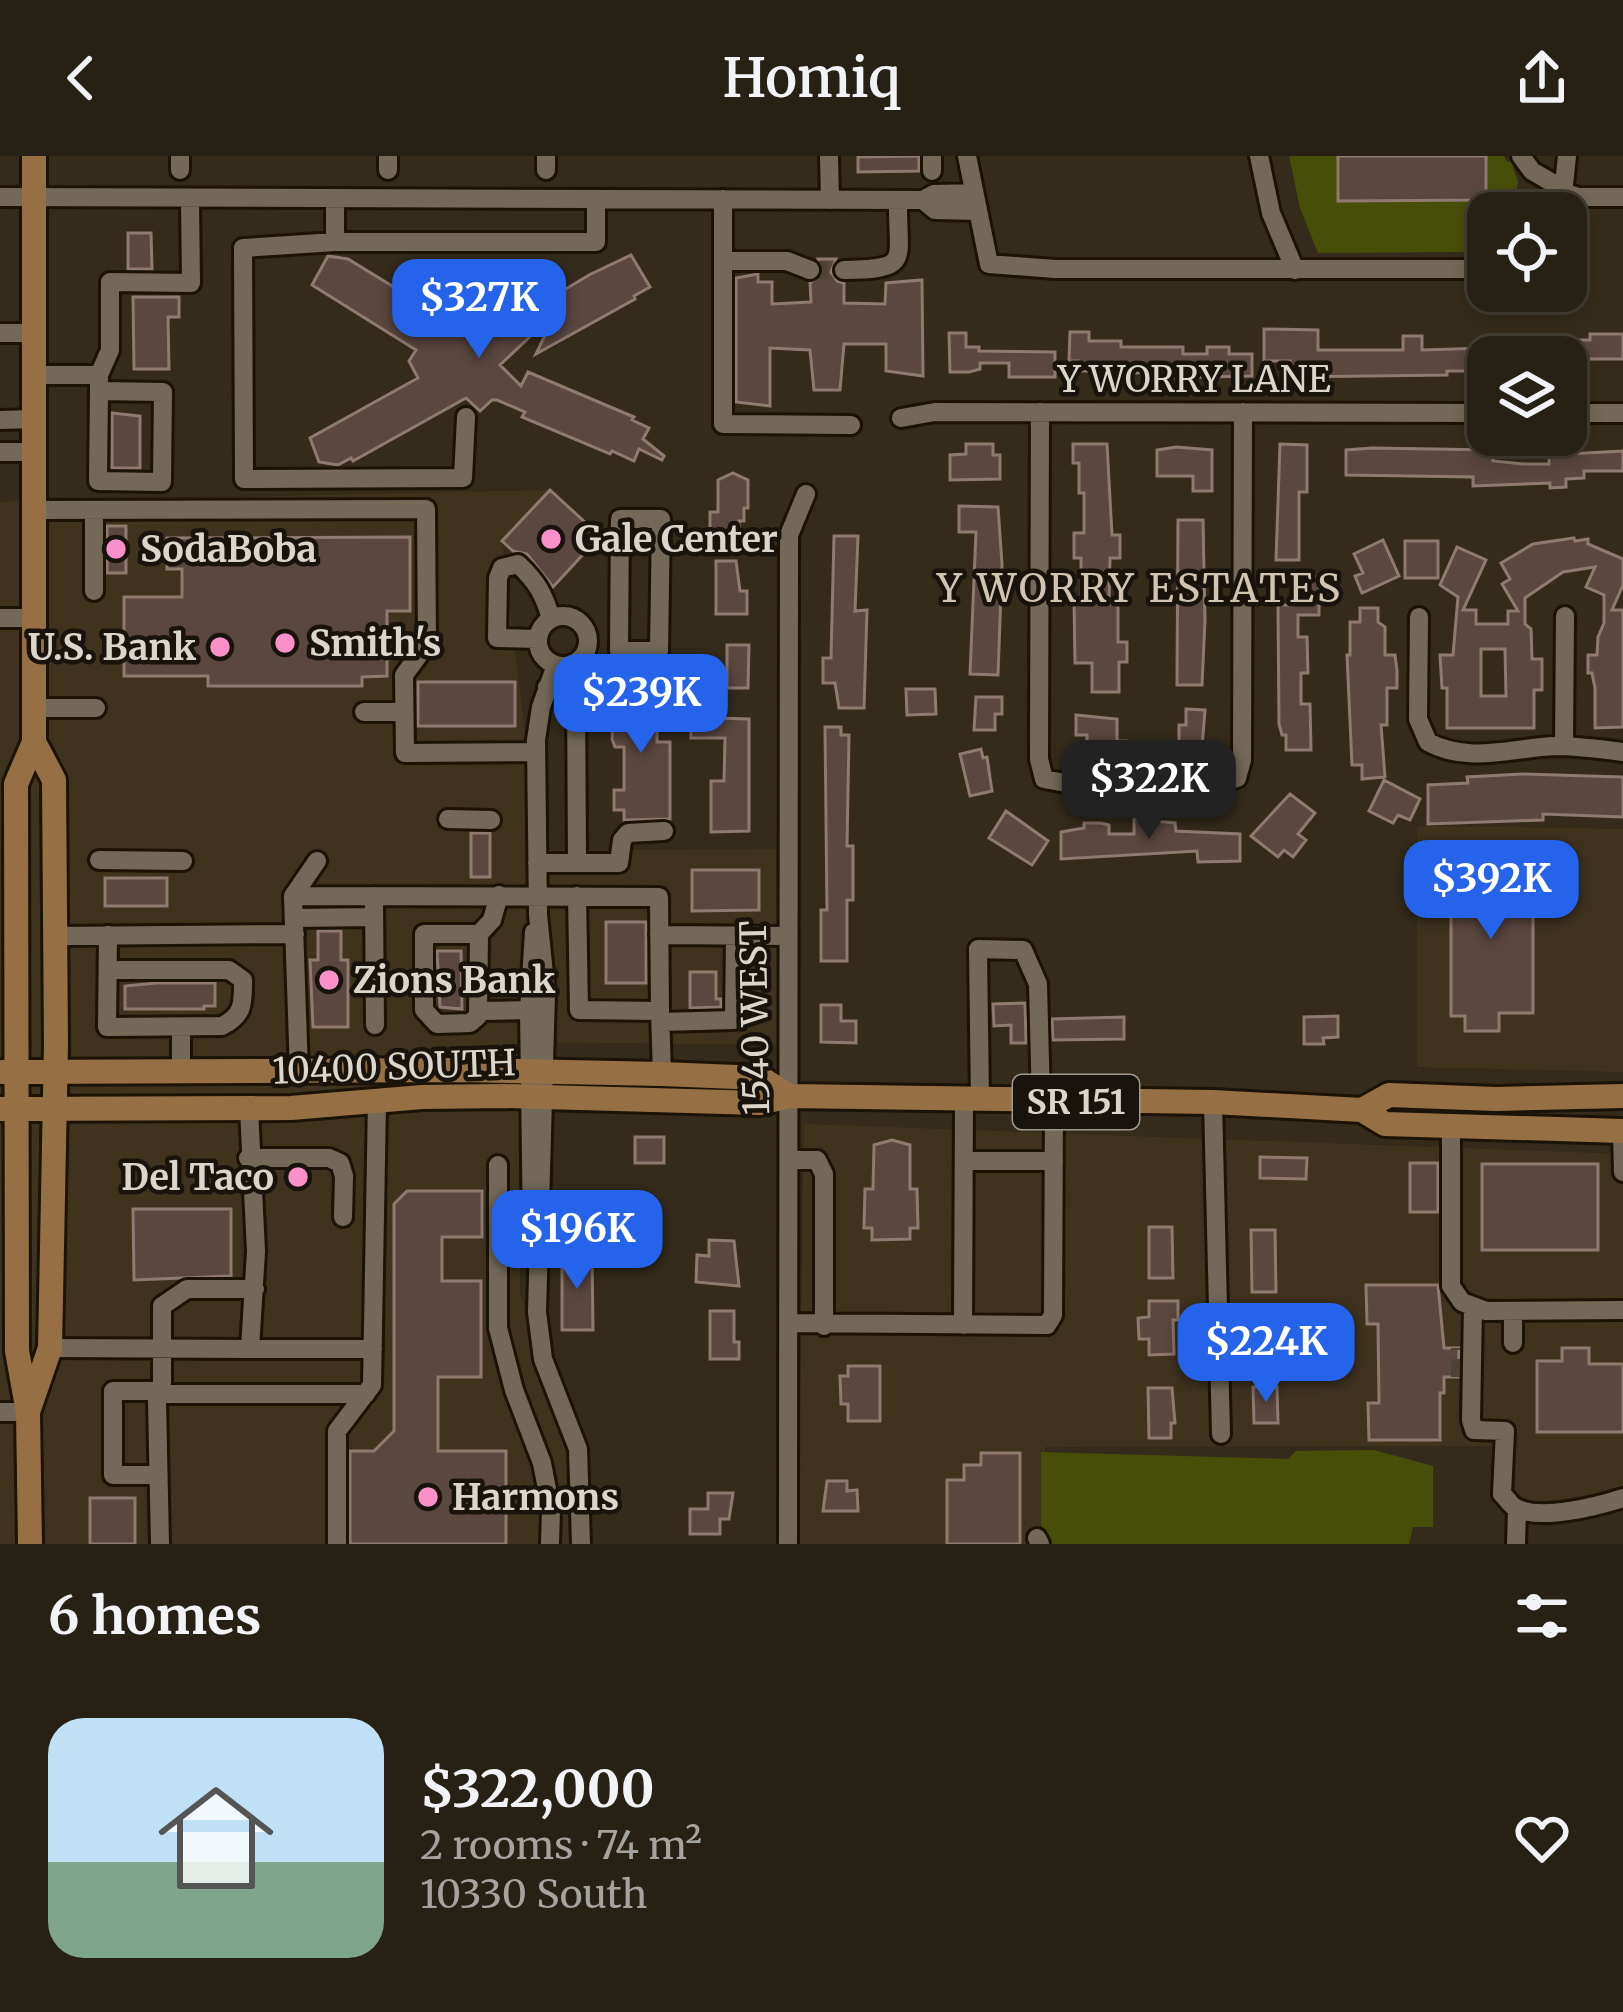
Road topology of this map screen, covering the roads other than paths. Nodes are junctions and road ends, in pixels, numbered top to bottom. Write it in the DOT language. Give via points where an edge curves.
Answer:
graph roads {
  1 [pos="34,156"];
  2 [pos="829,156"];
  3 [pos="967,156"];
  4 [pos="1259,156"];
  5 [pos="1522,156"];
  6 [pos="1567,156"];
  7 [pos="1556,192"];
  8 [pos="1563,192"];
  9 [pos="0,197"];
  10 [pos="1587,197"];
  11 [pos="1623,197"];
  12 [pos="34,198"];
  13 [pos="190,198"];
  14 [pos="335,199"];
  15 [pos="596,199"];
  16 [pos="723,200"];
  17 [pos="830,200"];
  18 [pos="898,200"];
  19 [pos="976,202"];
  20 [pos="334,242"];
  21 [pos="723,261"];
  22 [pos="1467,269"];
  23 [pos="810,270"];
  24 [pos="844,270"];
  25 [pos="1295,270"];
  26 [pos="0,333"];
  27 [pos="34,333"];
  28 [pos="34,375"];
  29 [pos="99,383"];
  30 [pos="1040,412"];
  31 [pos="1243,412"];
  32 [pos="1467,413"];
  33 [pos="1587,413"];
  34 [pos="1623,413"];
  35 [pos="466,417"];
  36 [pos="902,418"];
  37 [pos="34,419"];
  38 [pos="0,420"];
  39 [pos="851,425"];
  40 [pos="0,452"];
  41 [pos="34,452"];
  42 [pos="806,494"];
  43 [pos="34,510"];
  44 [pos="94,510"];
  45 [pos="94,591"];
  46 [pos="1565,616"];
  47 [pos="1419,617"];
  48 [pos="0,618"];
  49 [pos="34,618"];
  50 [pos="551,619"];
  51 [pos="587,638"];
  52 [pos="619,638"];
  53 [pos="538,639"];
  54 [pos="556,664"];
  55 [pos="547,687"];
  56 [pos="34,708"];
  57 [pos="96,708"];
  58 [pos="364,712"];
  59 [pos="404,712"];
  60 [pos="34,742"];
  61 [pos="1564,746"];
  62 [pos="536,752"];
  63 [pos="1623,752"];
  64 [pos="448,819"];
  65 [pos="491,820"];
  66 [pos="664,831"];
  67 [pos="99,860"];
  68 [pos="183,861"];
  69 [pos="317,861"];
  70 [pos="577,862"];
  71 [pos="538,863"];
  72 [pos="293,896"];
  73 [pos="374,896"];
  74 [pos="499,896"];
  75 [pos="578,896"];
  76 [pos="538,905"];
  77 [pos="374,917"];
  78 [pos="294,926"];
  79 [pos="108,934"];
  80 [pos="229,934"];
  81 [pos="479,934"];
  82 [pos="659,935"];
  83 [pos="56,936"];
  84 [pos="735,936"];
  85 [pos="787,936"];
  86 [pos="108,970"];
  87 [pos="229,970"];
  88 [pos="538,1010"];
  89 [pos="579,1010"];
  90 [pos="479,1011"];
  91 [pos="660,1017"];
  92 [pos="375,1025"];
  93 [pos="182,1027"];
  94 [pos="8,1072"];
  95 [pos="54,1073"];
  96 [pos="182,1073"];
  97 [pos="299,1073"];
  98 [pos="662,1074"];
  99 [pos="537,1084"];
  100 [pos="789,1096"];
  101 [pos="1623,1096"];
  102 [pos="972,1100"];
  103 [pos="376,1101"];
  104 [pos="1048,1102"];
  105 [pos="1213,1102"];
  106 [pos="54,1108"];
  107 [pos="248,1108"];
  108 [pos="8,1109"];
  109 [pos="1362,1110"];
  110 [pos="1450,1125"];
  111 [pos="1623,1131"];
  112 [pos="248,1158"];
  113 [pos="790,1160"];
  114 [pos="964,1161"];
  115 [pos="1054,1161"];
  116 [pos="497,1165"];
  117 [pos="1623,1172"];
  118 [pos="343,1217"];
  119 [pos="8,1246"];
  120 [pos="537,1258"];
  121 [pos="497,1259"];
  122 [pos="255,1289"];
  123 [pos="1473,1307"];
  124 [pos="1623,1310"];
  125 [pos="1513,1311"];
  126 [pos="789,1323"];
  127 [pos="963,1325"];
  128 [pos="824,1326"];
  129 [pos="1513,1343"];
  130 [pos="50,1348"];
  131 [pos="162,1349"];
  132 [pos="250,1349"];
  133 [pos="373,1349"];
  134 [pos="554,1388"];
  135 [pos="159,1393"];
  136 [pos="366,1394"];
  137 [pos="521,1405"];
  138 [pos="0,1412"];
  139 [pos="28,1412"];
  140 [pos="1221,1434"];
  141 [pos="158,1474"];
  142 [pos="1623,1498"];
  143 [pos="1517,1509"];
  144 [pos="30,1544"];
  145 [pos="160,1544"];
  146 [pos="337,1544"];
  147 [pos="550,1544"];
  148 [pos="581,1544"];
  149 [pos="788,1544"];
  150 [pos="1516,1544"];
  1 -- 12 [label="main road"];
  2 -- 17 [label="street"];
  3 -- 19 [label="street"];
  4 -- 25 [label="street"];
  5 -- 7 [label="street"];
  6 -- 8 [label="street"];
  9 -- 12 [label="street"];
  10 -- 11 [label="street"];
  12 -- 13 [label="street"];
  12 -- 27 [label="main road"];
  13 -- 14 [label="street"];
  13 -- 29 [label="street" via="190,283 110,282 110,350"];
  14 -- 15 [label="street"];
  14 -- 20 [label="street"];
  15 -- 16 [label="street"];
  15 -- 20 [label="street" via="596,242"];
  16 -- 17 [label="street"];
  16 -- 21 [label="street"];
  17 -- 18 [label="street"];
  18 -- 19 [label="street" via="934,194"];
  18 -- 24 [label="street" via="894,264"];
  19 -- 25 [label="street" via="989,264"];
  20 -- 35 [label="street" via="243,248 244,479 463,478"];
  21 -- 23 [label="street" via="787,261"];
  21 -- 39 [label="street" via="723,424"];
  22 -- 25 [label="street"];
  26 -- 27 [label="street"];
  27 -- 28 [label="main road"];
  28 -- 29 [label="street"];
  28 -- 37 [label="main road"];
  29 -- 29 [label="street" via="163,392 162,482 98,481"];
  30 -- 31 [label="street, Y WORRY LANE"];
  30 -- 31 [label="street" via="1044,779 1216,784 1237,778 1242,760"];
  30 -- 36 [label="street, Y WORRY LANE"];
  31 -- 32 [label="street, Y WORRY LANE"];
  33 -- 34 [label="street"];
  37 -- 38 [label="street"];
  37 -- 41 [label="main road"];
  40 -- 41 [label="street"];
  41 -- 43 [label="main road"];
  42 -- 85 [label="street, 1540 WEST" via="789,535"];
  43 -- 44 [label="street"];
  43 -- 49 [label="main road"];
  44 -- 45 [label="street"];
  44 -- 59 [label="street" via="426,509 427,644 404,675"];
  46 -- 61 [label="street"];
  47 -- 61 [label="street" via="1423,739 1473,753"];
  48 -- 49 [label="street"];
  49 -- 56 [label="main road"];
  50 -- 51 [label="street" via="578,622"];
  50 -- 53 [label="street"];
  50 -- 53 [label="street" via="536,582 518,564 502,568 497,638"];
  51 -- 52 [label="street"];
  51 -- 54 [label="street" via="575,663"];
  52 -- 52 [label="street" via="620,519 661,519 659,651 619,651"];
  53 -- 54 [label="street"];
  54 -- 55 [label="street"];
  55 -- 62 [label="street"];
  55 -- 70 [label="street" via="575,687"];
  56 -- 57 [label="street"];
  56 -- 60 [label="main road"];
  58 -- 59 [label="street"];
  59 -- 62 [label="street" via="405,753"];
  60 -- 83 [label="main road" via="54,780"];
  60 -- 94 [label="main road" via="16,784"];
  61 -- 63 [label="street"];
  62 -- 71 [label="street"];
  64 -- 65 [label="street"];
  66 -- 70 [label="street" via="628,833 619,863"];
  67 -- 68 [label="street"];
  69 -- 72 [label="street"];
  70 -- 71 [label="street"];
  71 -- 76 [label="street"];
  72 -- 73 [label="street"];
  72 -- 78 [label="street"];
  73 -- 74 [label="street"];
  73 -- 77 [label="street"];
  74 -- 76 [label="street"];
  74 -- 81 [label="street"];
  75 -- 76 [label="street"];
  75 -- 82 [label="street" via="659,897"];
  75 -- 89 [label="street"];
  76 -- 88 [label="street" via="530,965"];
  77 -- 78 [label="street"];
  77 -- 92 [label="street"];
  78 -- 80 [label="street"];
  78 -- 97 [label="street"];
  79 -- 80 [label="street"];
  79 -- 83 [label="street"];
  79 -- 86 [label="street"];
  80 -- 87 [label="street"];
  81 -- 90 [label="street"];
  81 -- 90 [label="street" via="424,934 427,1017 470,1023"];
  82 -- 84 [label="street"];
  82 -- 91 [label="street"];
  83 -- 95 [label="main road"];
  84 -- 85 [label="street"];
  84 -- 91 [label="street" via="734,1020"];
  85 -- 100 [label="street, 1540 WEST"];
  86 -- 87 [label="street"];
  86 -- 93 [label="street" via="107,1027"];
  87 -- 93 [label="street" via="243,980 235,1019"];
  88 -- 89 [label="street"];
  88 -- 90 [label="street"];
  88 -- 99 [label="street"];
  89 -- 91 [label="street"];
  91 -- 98 [label="street"];
  93 -- 96 [label="street"];
  94 -- 95 [label="main road, 10400 SOUTH / SR 151"];
  94 -- 108 [label="main road"];
  95 -- 96 [label="main road, 10400 SOUTH / SR 151"];
  95 -- 106 [label="main road"];
  96 -- 97 [label="main road, 10400 SOUTH / SR 151"];
  97 -- 99 [label="main road, 10400 SOUTH / SR 151"];
  98 -- 99 [label="main road, 10400 SOUTH / SR 151"];
  98 -- 100 [label="main road, 10400 SOUTH / SR 151" via="750,1077"];
  99 -- 100 [label="main road, 10400 SOUTH / SR 151" via="760,1102"];
  99 -- 103 [label="main road, 10400 SOUTH / SR 151"];
  99 -- 120 [label="street" via="529,1202"];
  100 -- 102 [label="main road, SR 151"];
  100 -- 113 [label="street, 1540 WEST"];
  101 -- 109 [label="main road, SR 151" via="1389,1095"];
  102 -- 104 [label="main road, SR 151"];
  102 -- 104 [label="street" via="978,949 1023,950 1038,984"];
  102 -- 114 [label="street"];
  103 -- 107 [label="main road, 10400 SOUTH / SR 151"];
  103 -- 133 [label="street"];
  104 -- 105 [label="main road, SR 151"];
  104 -- 115 [label="street"];
  105 -- 109 [label="main road, SR 151"];
  105 -- 140 [label="street"];
  106 -- 107 [label="main road, 10400 SOUTH / SR 151"];
  106 -- 108 [label="main road, 10400 SOUTH / SR 151"];
  106 -- 130 [label="main road"];
  107 -- 112 [label="street"];
  108 -- 119 [label="main road"];
  109 -- 110 [label="main road, SR 151" via="1385,1124"];
  110 -- 111 [label="main road, SR 151"];
  110 -- 123 [label="street" via="1451,1286"];
  111 -- 117 [label="street"];
  112 -- 118 [label="street" via="340,1163"];
  112 -- 122 [label="street"];
  113 -- 126 [label="street, 1540 WEST"];
  113 -- 128 [label="street" via="817,1160 824,1174"];
  114 -- 115 [label="street"];
  114 -- 127 [label="street"];
  115 -- 127 [label="street" via="1052,1320"];
  116 -- 121 [label="street"];
  119 -- 139 [label="main road"];
  120 -- 121 [label="street"];
  120 -- 134 [label="street" via="538,1335"];
  121 -- 137 [label="street" via="497,1328"];
  122 -- 131 [label="street" via="187,1289 162,1306"];
  122 -- 132 [label="street"];
  123 -- 125 [label="street"];
  123 -- 143 [label="street" via="1466,1383 1474,1430 1505,1431 1502,1494"];
  124 -- 125 [label="street"];
  125 -- 129 [label="street"];
  126 -- 128 [label="street"];
  126 -- 149 [label="street, 1540 WEST"];
  127 -- 128 [label="street"];
  130 -- 131 [label="street"];
  130 -- 139 [label="main road"];
  131 -- 132 [label="street"];
  131 -- 135 [label="street"];
  132 -- 133 [label="street"];
  133 -- 136 [label="street"];
  134 -- 137 [label="street"];
  134 -- 148 [label="street" via="578,1449"];
  135 -- 136 [label="street"];
  135 -- 141 [label="street"];
  135 -- 141 [label="street" via="113,1391 113,1474"];
  136 -- 146 [label="street" via="337,1431"];
  137 -- 147 [label="street" via="542,1463"];
  138 -- 139 [label="street"];
  139 -- 144 [label="main road"];
  141 -- 145 [label="street"];
  142 -- 143 [label="street" via="1564,1512"];
  143 -- 150 [label="street"];
}
